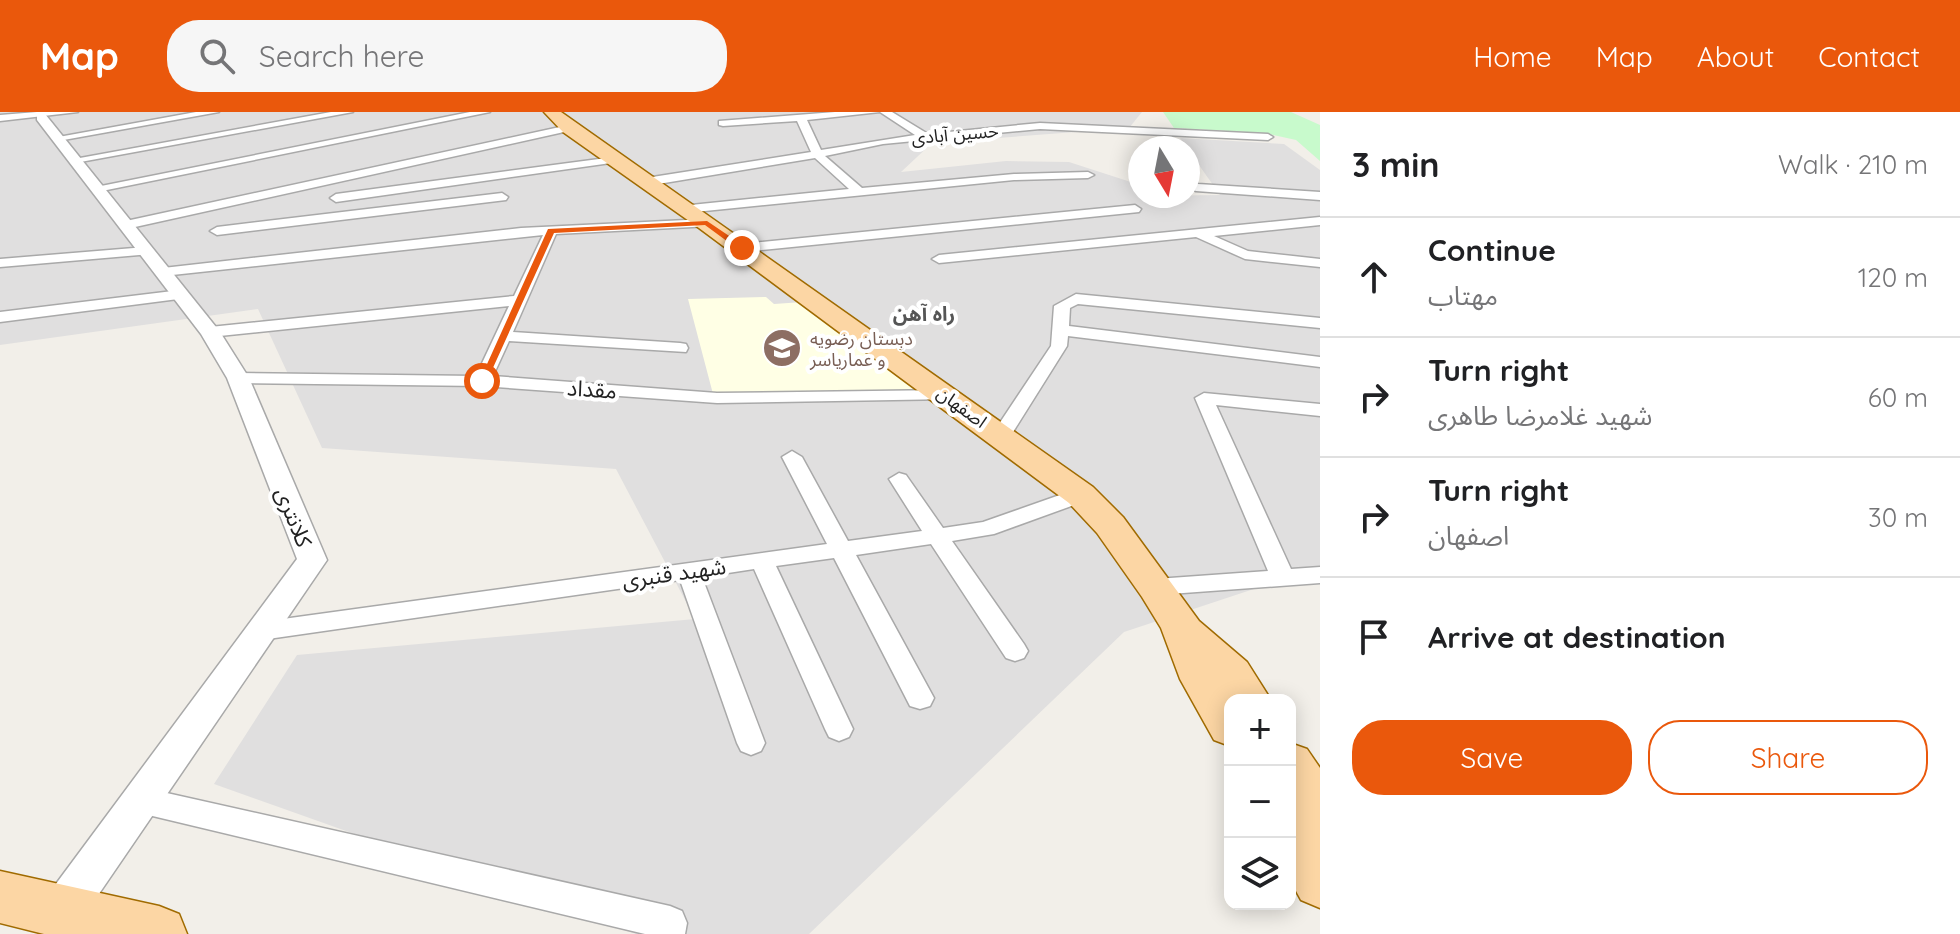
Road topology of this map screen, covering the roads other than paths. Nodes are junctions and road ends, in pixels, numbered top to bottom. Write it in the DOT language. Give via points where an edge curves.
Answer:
graph roads {
  1 [pos="73,112"];
  2 [pos="214,112"];
  3 [pos="348,112"];
  4 [pos="485,112"];
  5 [pos="876,112"];
  6 [pos="885,112"];
  7 [pos="0,118"];
  8 [pos="801,118"];
  9 [pos="561,120"];
  10 [pos="723,123"];
  11 [pos="49,128"];
  12 [pos="1154,128"];
  13 [pos="1157,136"];
  14 [pos="926,137"];
  15 [pos="1268,137"];
  16 [pos="817,154"];
  17 [pos="75,160"];
  18 [pos="614,160"];
  19 [pos="1088,175"];
  20 [pos="334,180"];
  21 [pos="646,182"];
  22 [pos="1200,187"];
  23 [pos="97,188"];
  24 [pos="858,191"];
  25 [pos="1320,196"];
  26 [pos="502,197"];
  27 [pos="336,198"];
  28 [pos="1135,209"];
  29 [pos="696,216"];
  30 [pos="1320,221"];
  31 [pos="126,225"];
  32 [pos="978,225"];
  33 [pos="217,231"];
  34 [pos="551,231"];
  35 [pos="1199,233"];
  36 [pos="340,234"];
  37 [pos="742,248"];
  38 [pos="1013,252"];
  39 [pos="939,259"];
  40 [pos="155,261"];
  41 [pos="0,263"];
  42 [pos="1320,263"];
  43 [pos="181,295"];
  44 [pos="519,300"];
  45 [pos="0,317"];
  46 [pos="1320,323"];
  47 [pos="1060,330"];
  48 [pos="210,332"];
  49 [pos="503,336"];
  50 [pos="680,348"];
  51 [pos="1320,362"];
  52 [pos="238,378"];
  53 [pos="482,381"];
  54 [pos="946,395"];
  55 [pos="1320,410"];
  56 [pos="1001,436"];
  57 [pos="792,457"];
  58 [pos="899,479"];
  59 [pos="1081,495"];
  60 [pos="939,536"];
  61 [pos="840,549"];
  62 [pos="762,561"];
  63 [pos="688,571"];
  64 [pos="1320,575"];
  65 [pos="1283,578"];
  66 [pos="1156,587"];
  67 [pos="1181,626"];
  68 [pos="261,631"];
  69 [pos="1015,651"];
  70 [pos="1245,694"];
  71 [pos="920,698"];
  72 [pos="1224,717"];
  73 [pos="839,729"];
  74 [pos="751,743"];
  75 [pos="1292,766"];
  76 [pos="140,800"];
  77 [pos="1320,809"];
  78 [pos="1295,838"];
  79 [pos="1320,882"];
  80 [pos="0,897"];
  81 [pos="62,911"];
  82 [pos="159,934"];
  83 [pos="668,934"];
  1 -- 11 [label="street"];
  2 -- 11 [label="street"];
  3 -- 17 [label="street"];
  4 -- 23 [label="street"];
  5 -- 8 [label="street"];
  6 -- 14 [label="street"];
  7 -- 11 [label="street"];
  8 -- 10 [label="street"];
  8 -- 16 [label="street"];
  9 -- 18 [label="main road, اصفهان"];
  9 -- 20 [label="street"];
  11 -- 17 [label="street, کلانتری"];
  12 -- 13 [label="street"];
  12 -- 14 [label="street, حسین آبادی" via="1040,126"];
  12 -- 15 [label="street, حسین آبادی"];
  14 -- 16 [label="street, حسین آبادی"];
  16 -- 21 [label="street, حسین آبادی"];
  16 -- 24 [label="street"];
  17 -- 23 [label="street, کلانتری"];
  18 -- 21 [label="main road, اصفهان"];
  18 -- 27 [label="street"];
  19 -- 24 [label="street"];
  20 -- 27 [label="street"];
  20 -- 31 [label="street"];
  21 -- 29 [label="main road, اصفهان"];
  22 -- 25 [label="street"];
  23 -- 31 [label="street, کلانتری"];
  24 -- 29 [label="street" via="803,192"];
  26 -- 36 [label="street"];
  27 -- 36 [label="street"];
  28 -- 32 [label="street"];
  29 -- 34 [label="street"];
  29 -- 37 [label="main road, اصفهان"];
  30 -- 35 [label="street"];
  31 -- 40 [label="street, کلانتری"];
  32 -- 37 [label="street"];
  32 -- 38 [label="street"];
  33 -- 36 [label="street"];
  34 -- 36 [label="street"];
  34 -- 44 [label="street"];
  35 -- 38 [label="street"];
  35 -- 42 [label="street" via="1245,255"];
  36 -- 40 [label="street"];
  37 -- 54 [label="main road, اصفهان"];
  38 -- 39 [label="street"];
  40 -- 41 [label="street"];
  40 -- 43 [label="street, کلانتری"];
  43 -- 45 [label="street"];
  43 -- 48 [label="street, کلانتری"];
  44 -- 48 [label="street"];
  44 -- 49 [label="street"];
  46 -- 47 [label="street" via="1076,299 1062,306"];
  47 -- 51 [label="street"];
  47 -- 56 [label="street" via="1059,346"];
  48 -- 52 [label="street, کلانتری"];
  49 -- 50 [label="street"];
  49 -- 53 [label="street"];
  52 -- 53 [label="street, مقداد"];
  52 -- 68 [label="street, کلانتری" via="312,560"];
  53 -- 54 [label="street, مقداد" via="717,398"];
  54 -- 56 [label="main road, اصفهان"];
  55 -- 65 [label="street" via="1204,398"];
  56 -- 59 [label="main road, اصفهان"];
  57 -- 61 [label="street"];
  58 -- 60 [label="street"];
  59 -- 60 [label="street, شهید قنبری" via="986,529"];
  59 -- 66 [label="main road, اصفهان"];
  60 -- 61 [label="street, شهید قنبری"];
  60 -- 69 [label="street"];
  61 -- 62 [label="street, شهید قنبری"];
  61 -- 71 [label="street"];
  62 -- 63 [label="street, شهید قنبری"];
  62 -- 73 [label="street"];
  63 -- 68 [label="street, شهید قنبری"];
  63 -- 74 [label="street"];
  64 -- 65 [label="street"];
  65 -- 66 [label="street"];
  66 -- 67 [label="main road, اصفهان"];
  67 -- 70 [label="main road, اصفهان" via="1232,674"];
  67 -- 72 [label="main road, اصفهان"];
  68 -- 76 [label="street, کلانتری"];
  75 -- 77 [label="main road"];
  76 -- 81 [label="street, کلانتری"];
  76 -- 83 [label="street" via="670,923"];
  78 -- 79 [label="main road"];
  80 -- 81 [label="main road"];
  81 -- 82 [label="main road"];
}
